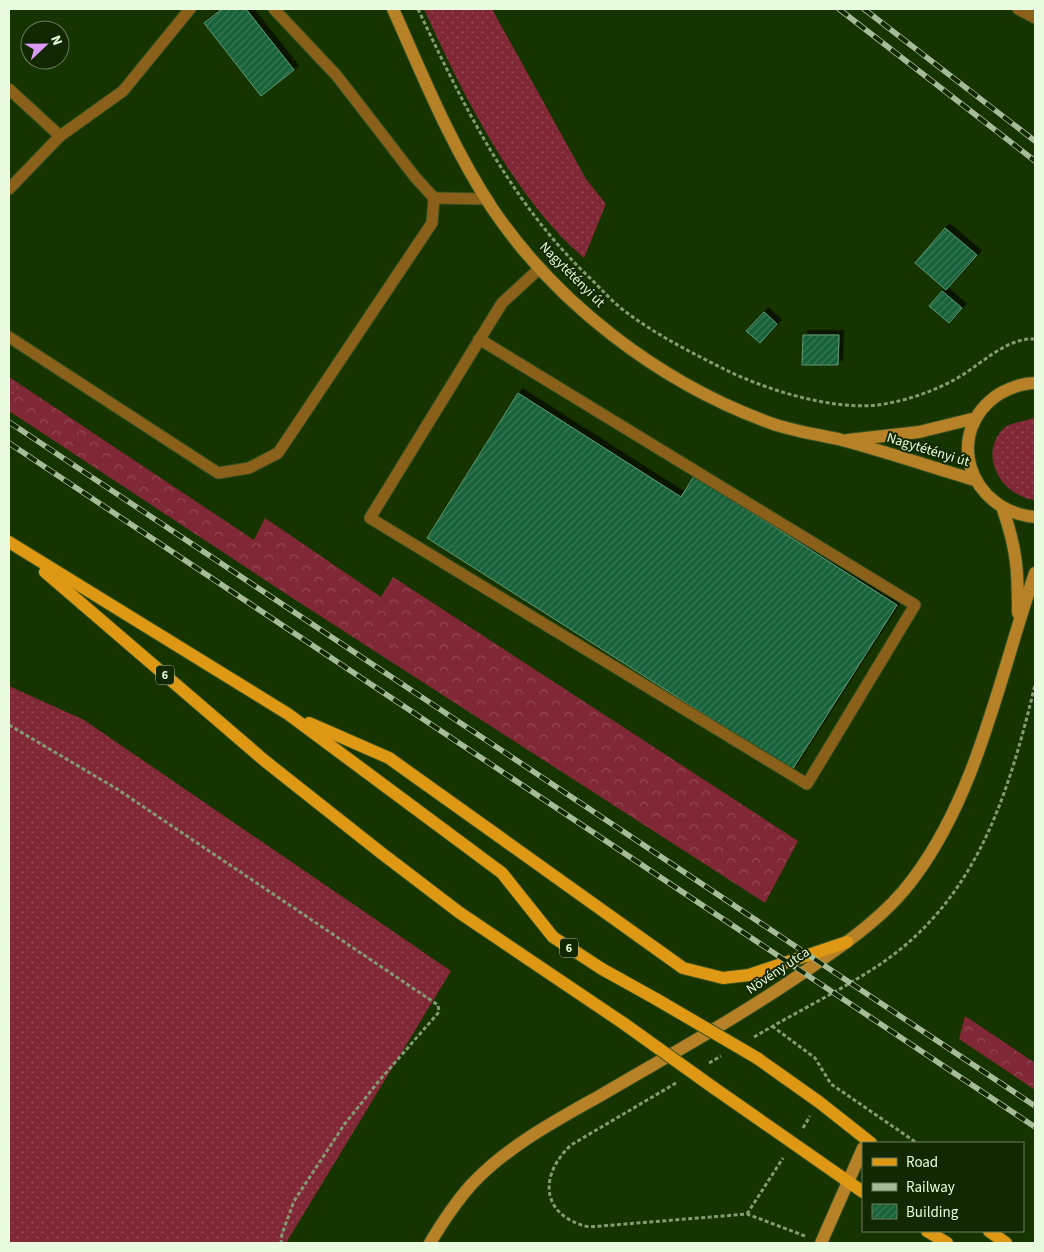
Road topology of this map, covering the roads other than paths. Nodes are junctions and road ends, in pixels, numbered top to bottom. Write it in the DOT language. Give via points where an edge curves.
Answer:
graph roads {
  1 [pos="190,9"];
  2 [pos="274,9"];
  3 [pos="393,9"];
  4 [pos="1018,9"];
  5 [pos="1035,18"];
  6 [pos="9,89"];
  7 [pos="60,136"];
  8 [pos="9,189"];
  9 [pos="434,198"];
  10 [pos="487,199"];
  11 [pos="540,268"];
  12 [pos="9,337"];
  13 [pos="479,339"];
  14 [pos="1033,381"];
  15 [pos="976,418"];
  16 [pos="842,441"];
  17 [pos="975,480"];
  18 [pos="1004,510"];
  19 [pos="1035,518"];
  20 [pos="12,544"];
  21 [pos="1035,572"];
  22 [pos="1019,620"];
  23 [pos="288,714"];
  24 [pos="847,942"];
  25 [pos="863,1142"];
  26 [pos="862,1152"];
  27 [pos="847,1182"];
  28 [pos="862,1191"];
  29 [pos="929,1232"];
  30 [pos="990,1232"];
  31 [pos="430,1243"];
  32 [pos="821,1243"];
  33 [pos="947,1243"];
  34 [pos="1006,1243"];
  1 -- 7 [label="lane" via="123,91"];
  2 -- 9 [label="lane" via="337,76"];
  3 -- 10 [label="main road, Nagytétényi út" via="440,114"];
  4 -- 5 [label="lane"];
  6 -- 7 [label="lane"];
  7 -- 8 [label="lane"];
  9 -- 10 [label="lane"];
  9 -- 12 [label="lane" via="432,223 278,453 249,468 218,473"];
  10 -- 11 [label="main road, Nagytétényi út"];
  11 -- 13 [label="lane" via="502,302"];
  11 -- 16 [label="main road, Nagytétényi út" via="610,332 706,396 765,421"];
  13 -- 13 [label="lane" via="370,518 807,784 915,605"];
  14 -- 15 [label="main road" via="1008,389 990,401"];
  15 -- 16 [label="main road, Nagytétényi út" via="919,432"];
  15 -- 17 [label="main road" via="969,438 969,460"];
  16 -- 17 [label="main road, Nagytétényi út"];
  17 -- 18 [label="main road" via="987,497"];
  18 -- 19 [label="main road"];
  18 -- 22 [label="main road, Növény utca" via="1017,561"];
  20 -- 23 [label="main road, 6"];
  20 -- 27 [label="main road, 6, bridge" via="266,761 380,852 460,913 623,1023"];
  21 -- 22 [label="main road, Növény utca"];
  22 -- 24 [label="main road, Növény utca" via="975,761 936,848 887,908"];
  23 -- 24 [label="main road" via="389,758 683,968 723,978 749,975"];
  23 -- 25 [label="main road, 6, bridge" via="502,873 553,937 602,969 757,1058"];
  24 -- 31 [label="main road, Növény utca" via="772,995 538,1131 472,1184"];
  26 -- 27 [label="main road"];
  27 -- 28 [label="main road, 6"];
  27 -- 32 [label="main road"];
  29 -- 33 [label="main road"];
  30 -- 34 [label="main road"];
}
